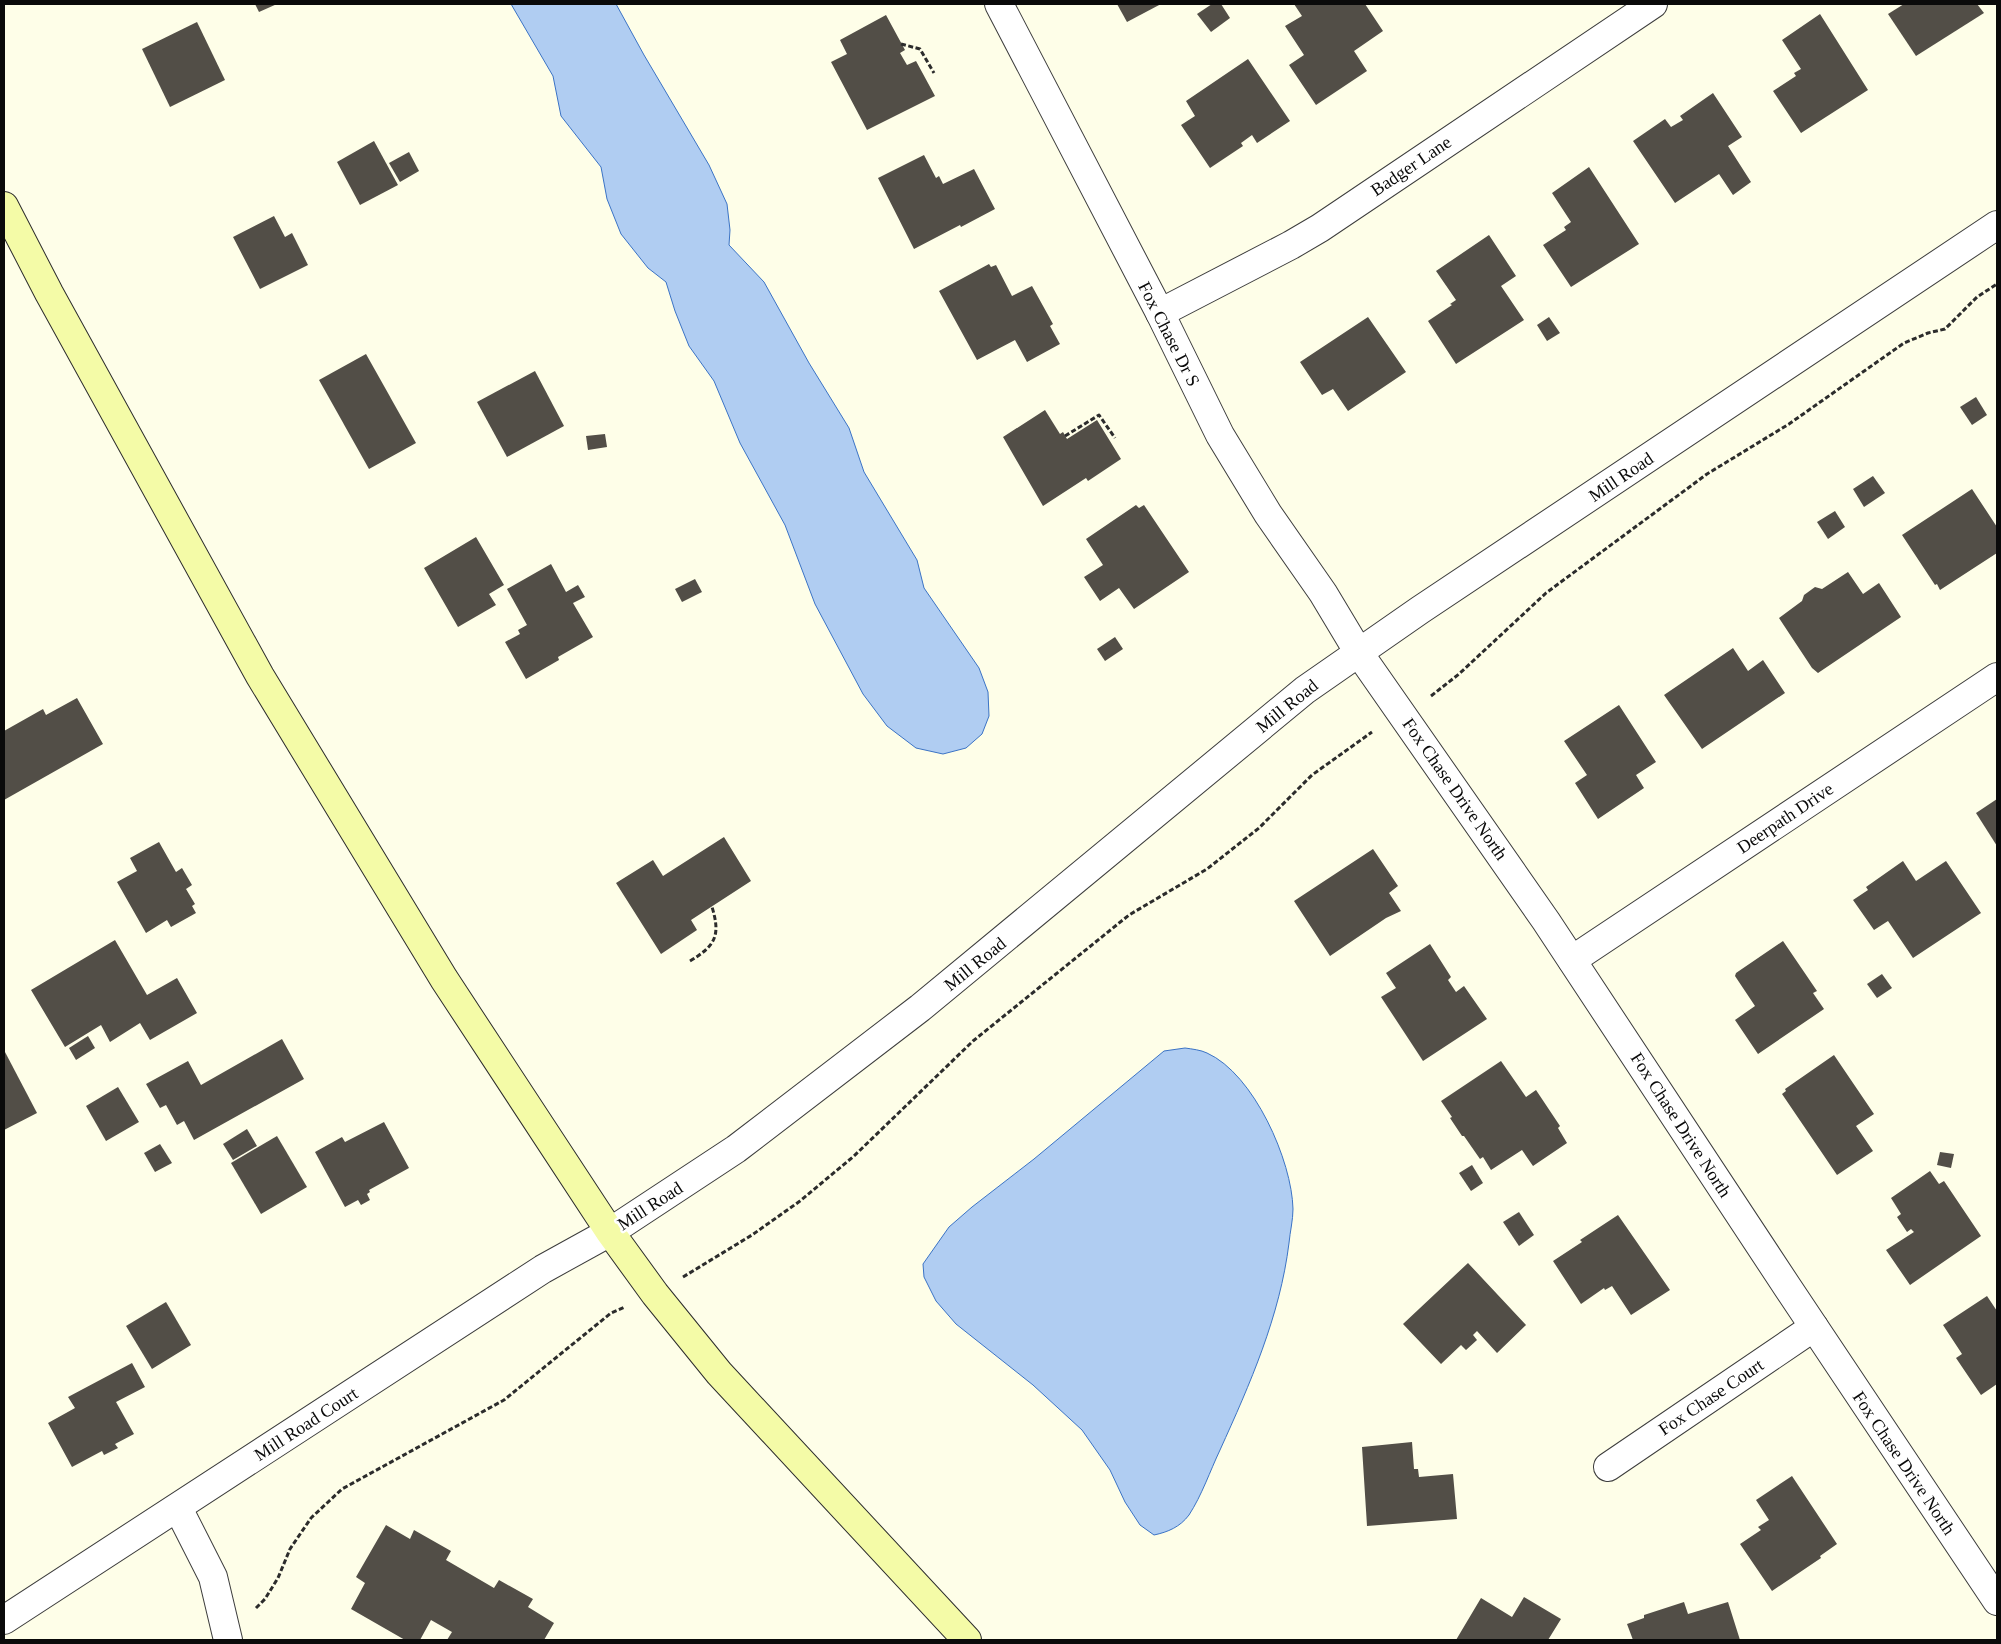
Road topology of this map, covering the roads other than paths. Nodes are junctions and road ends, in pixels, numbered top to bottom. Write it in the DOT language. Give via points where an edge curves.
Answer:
graph roads {
  1 [pos="999,4"];
  2 [pos="1653,4"];
  3 [pos="4,206"];
  4 [pos="1997,225"];
  5 [pos="1160,312"];
  6 [pos="1359,653"];
  7 [pos="1997,677"];
  8 [pos="1572,960"];
  9 [pos="610,1232"];
  10 [pos="1814,1327"];
  11 [pos="1608,1466"];
  12 [pos="178,1508"];
  13 [pos="1997,1601"];
  14 [pos="4,1620"];
  15 [pos="228,1640"];
  16 [pos="967,1640"];
  1 -- 5 [label="street, Fox Chase Dr S"];
  2 -- 5 [label="street, Badger Lane" via="1320,228"];
  3 -- 9 [label="main road" via="260,676 444,979"];
  4 -- 6 [label="street, Mill Road"];
  5 -- 6 [label="street, Fox Chase Dr S" via="1220,435"];
  6 -- 8 [label="street, Fox Chase Drive North"];
  6 -- 9 [label="street, Mill Road" via="1305,690 920,1008 736,1149"];
  7 -- 8 [label="street, Deerpath Drive"];
  8 -- 10 [label="street, Fox Chase Drive North"];
  9 -- 12 [label="street, Mill Road Court" via="543,1269"];
  9 -- 16 [label="main road" via="719,1373"];
  10 -- 11 [label="street, Fox Chase Court"];
  10 -- 13 [label="street, Fox Chase Drive North"];
  12 -- 14 [label="street, Mill Road Court"];
  12 -- 15 [label="street" via="213,1577"];
}
